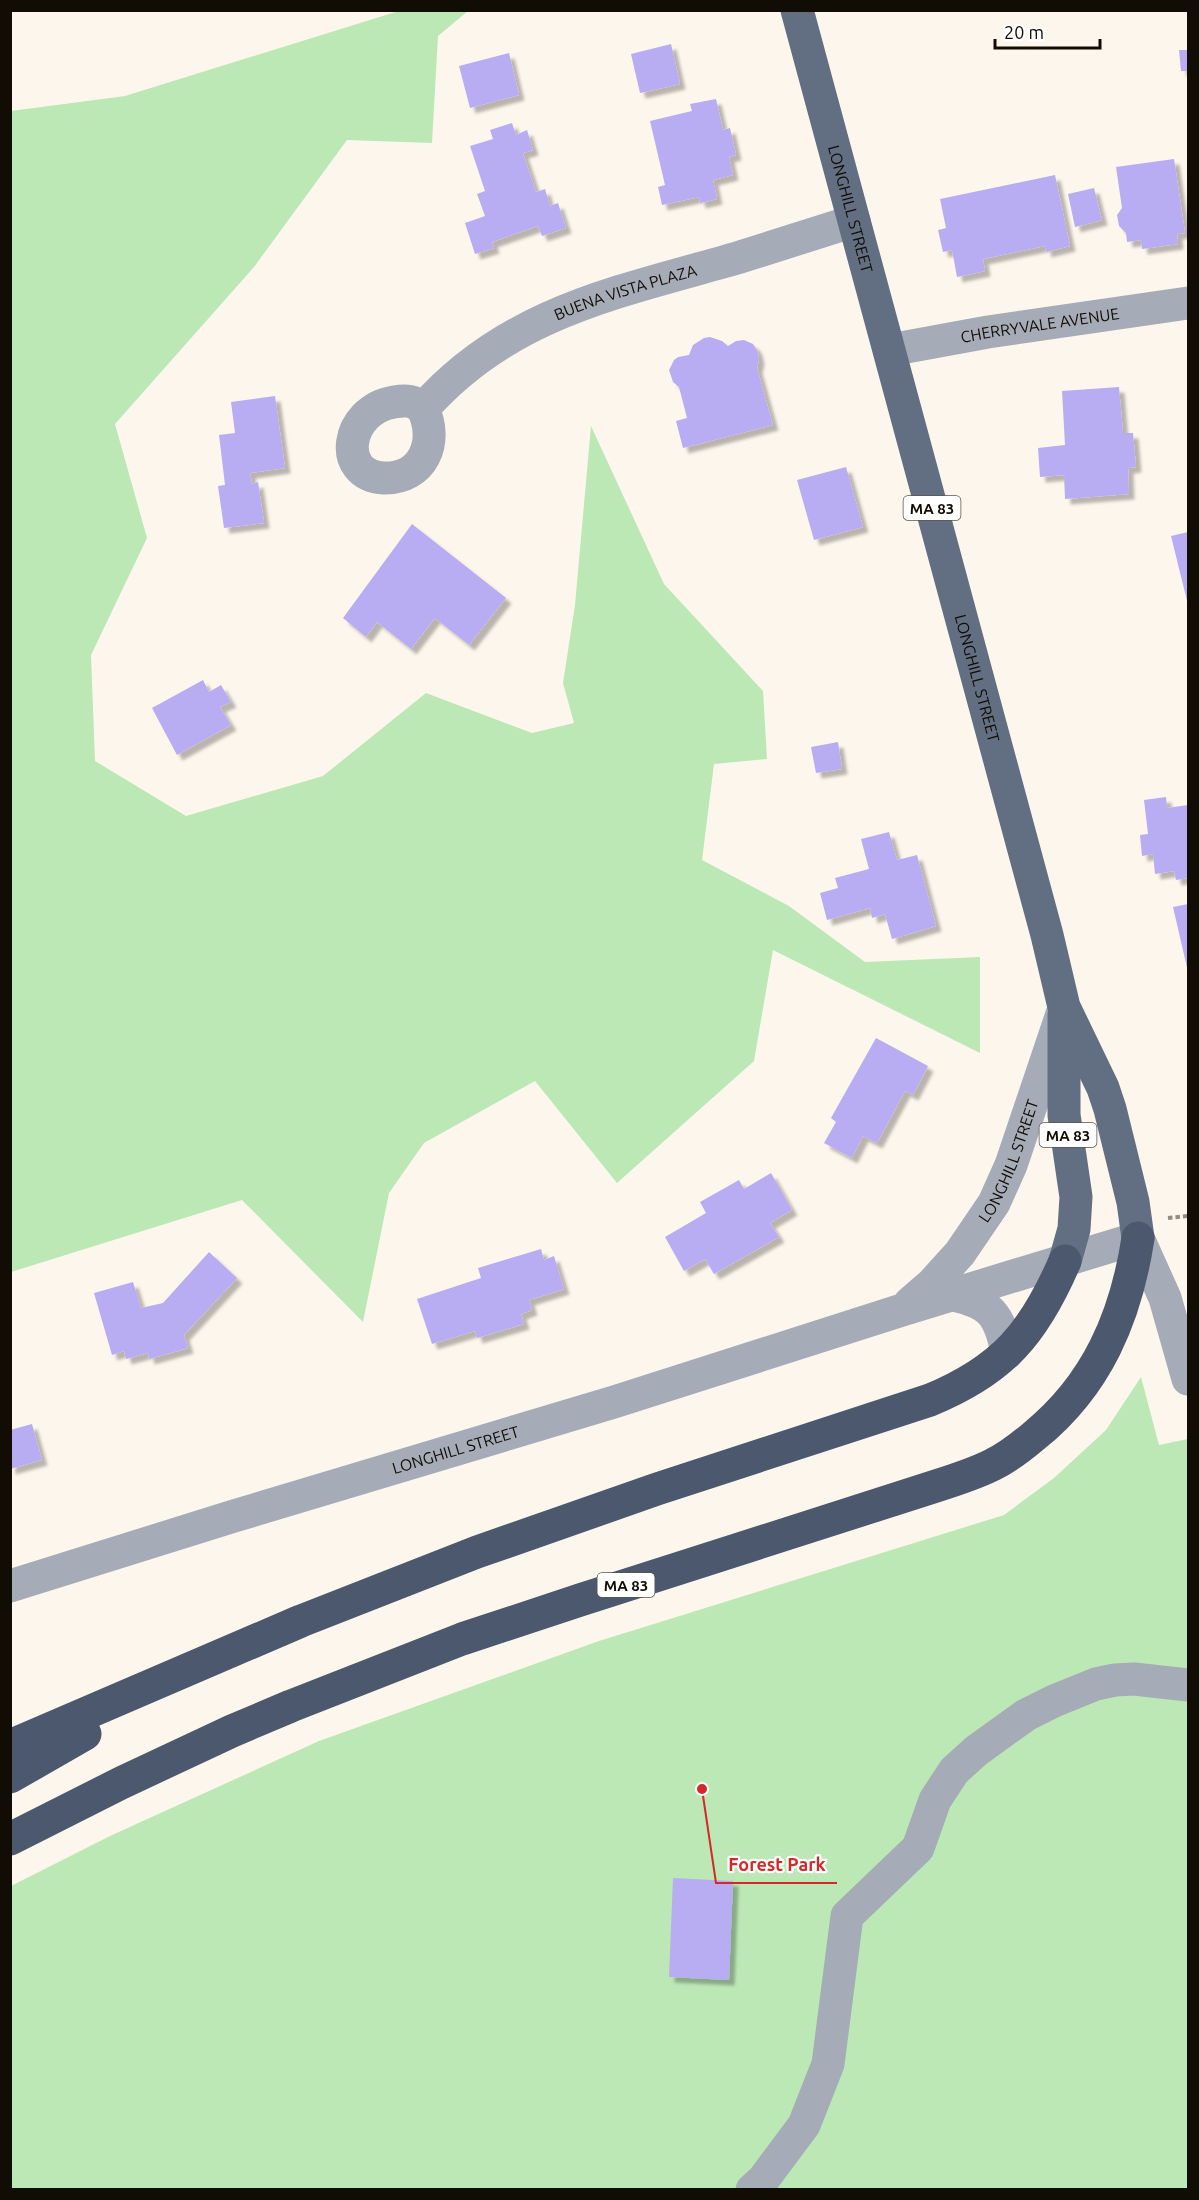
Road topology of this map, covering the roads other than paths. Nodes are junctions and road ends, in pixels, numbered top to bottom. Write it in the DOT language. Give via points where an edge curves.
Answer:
graph roads {
  1 [pos="797,10"];
  2 [pos="854,221"];
  3 [pos="1188,303"];
  4 [pos="890,350"];
  5 [pos="423,409"];
  6 [pos="1064,1007"];
  7 [pos="1138,1238"];
  8 [pos="1065,1261"];
  9 [pos="952,1294"];
  10 [pos="902,1310"];
  11 [pos="1007,1353"];
  12 [pos="1188,1379"];
  13 [pos="10,1586"];
  14 [pos="209,1662"];
  15 [pos="1188,1685"];
  16 [pos="10,1746"];
  17 [pos="10,1777"];
  18 [pos="10,1839"];
  19 [pos="752,2190"];
  1 -- 2 [label="main road, LONGHILL STREET / MA 83"];
  2 -- 4 [label="main road, LONGHILL STREET / MA 83"];
  2 -- 5 [label="street, BUENA VISTA PLAZA" via="576,305 488,352 444,385"];
  3 -- 4 [label="street, CHERRYVALE AVENUE"];
  4 -- 6 [label="main road, LONGHILL STREET / MA 83"];
  6 -- 7 [label="main road, MA 83" via="1110,1109"];
  6 -- 8 [label="main road, MA 83" via="1064,1115 1076,1197 1074,1229"];
  6 -- 10 [label="street, LONGHILL STREET" via="1011,1165 994,1203 960,1253"];
  7 -- 8 [label="street, LONGHILL STREET"];
  7 -- 12 [label="street" via="1165,1298"];
  7 -- 18 [label="highway, MA 83" via="1130,1281 1104,1354 1067,1405 1044,1428 994,1464 462,1639 242,1727"];
  8 -- 9 [label="street, LONGHILL STREET"];
  8 -- 11 [label="highway, MA 83" via="1036,1318"];
  9 -- 10 [label="street, LONGHILL STREET"];
  9 -- 11 [label="street" via="988,1307 1001,1328"];
  10 -- 13 [label="street, LONGHILL STREET"];
  11 -- 14 [label="highway, MA 83" via="960,1388 930,1400 532,1531 301,1621"];
  14 -- 16 [label="highway"];
  14 -- 17 [label="highway"];
  15 -- 19 [label="street" via="1134,1679 1096,1684 1026,1715 954,1771 935,1800 918,1848 847,1916 828,2064 804,2125"];
}
